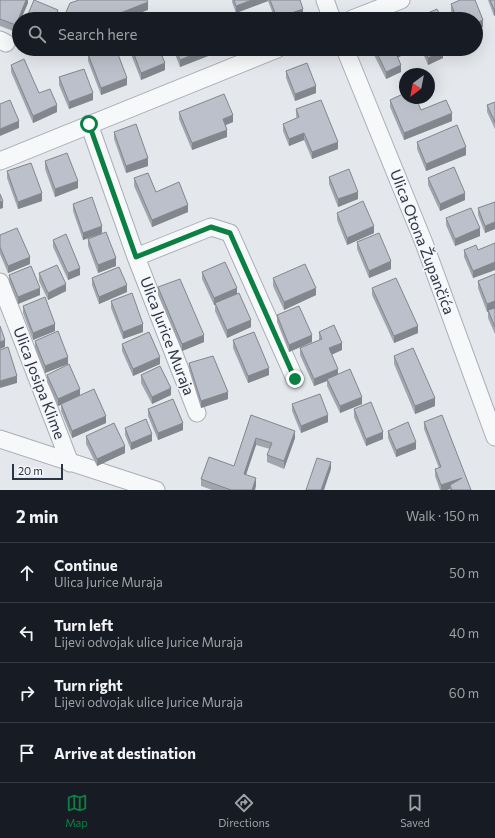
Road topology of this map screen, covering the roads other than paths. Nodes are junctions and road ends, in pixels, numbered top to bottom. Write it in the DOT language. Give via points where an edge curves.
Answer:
graph roads {
  1 [pos="325,0"];
  2 [pos="401,0"];
  3 [pos="329,12"];
  4 [pos="370,12"];
  5 [pos="259,56"];
  6 [pos="348,56"];
  7 [pos="89,124"];
  8 [pos="0,161"];
  9 [pos="136,257"];
  10 [pos="0,282"];
  11 [pos="295,379"];
  12 [pos="197,413"];
  13 [pos="495,437"];
  14 [pos="0,439"];
  15 [pos="70,463"];
  16 [pos="156,490"];
  1 -- 3 [label="street"];
  2 -- 4 [label="street"];
  5 -- 7 [label="street"];
  6 -- 13 [label="street, Ulica Otona Župančića" via="424,243"];
  7 -- 8 [label="street"];
  7 -- 9 [label="street, Ulica Jurice Muraja"];
  9 -- 11 [label="street" via="211,227 230,233"];
  9 -- 12 [label="street, Ulica Jurice Muraja"];
  10 -- 15 [label="street, Ulica Josipa Klime"];
  14 -- 15 [label="street"];
  15 -- 16 [label="street"];
}
